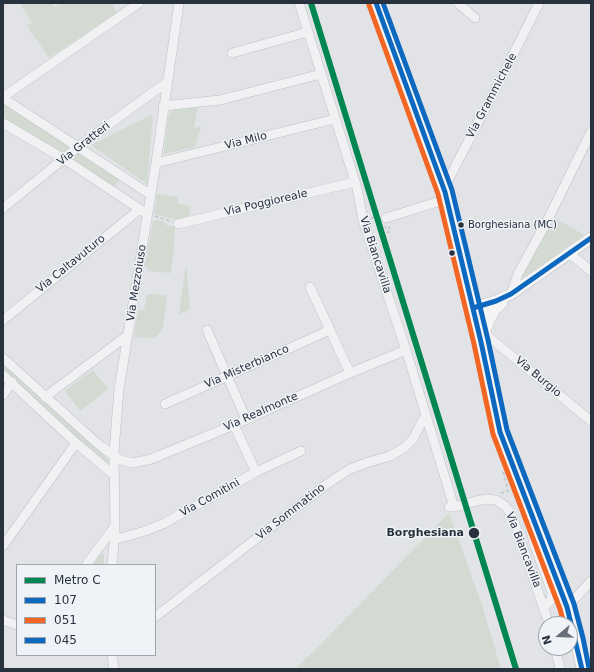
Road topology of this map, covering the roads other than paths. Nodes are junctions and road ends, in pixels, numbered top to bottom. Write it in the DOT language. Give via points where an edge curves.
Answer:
graph roads {
  1 [pos="140,3"];
  2 [pos="179,3"];
  3 [pos="299,3"];
  4 [pos="375,3"];
  5 [pos="458,3"];
  6 [pos="539,3"];
  7 [pos="475,18"];
  8 [pos="308,32"];
  9 [pos="232,53"];
  10 [pos="321,74"];
  11 [pos="167,82"];
  12 [pos="3,97"];
  13 [pos="163,106"];
  14 [pos="335,119"];
  15 [pos="3,123"];
  16 [pos="591,132"];
  17 [pos="78,147"];
  18 [pos="64,159"];
  19 [pos="156,163"];
  20 [pos="355,182"];
  21 [pos="444,188"];
  22 [pos="151,195"];
  23 [pos="447,199"];
  24 [pos="3,208"];
  25 [pos="144,212"];
  26 [pos="384,217"];
  27 [pos="178,224"];
  28 [pos="591,238"];
  29 [pos="569,253"];
  30 [pos="591,271"];
  31 [pos="310,287"];
  32 [pos="511,294"];
  33 [pos="495,309"];
  34 [pos="474,313"];
  35 [pos="3,320"];
  36 [pos="207,330"];
  37 [pos="330,330"];
  38 [pos="128,335"];
  39 [pos="483,338"];
  40 [pos="406,350"];
  41 [pos="3,358"];
  42 [pos="350,373"];
  43 [pos="3,375"];
  44 [pos="227,376"];
  45 [pos="12,382"];
  46 [pos="3,395"];
  47 [pos="45,397"];
  48 [pos="165,404"];
  49 [pos="426,414"];
  50 [pos="246,419"];
  51 [pos="591,421"];
  52 [pos="234,425"];
  53 [pos="76,443"];
  54 [pos="301,451"];
  55 [pos="114,457"];
  56 [pos="256,472"];
  57 [pos="114,475"];
  58 [pos="523,494"];
  59 [pos="115,526"];
  60 [pos="114,540"];
  61 [pos="3,546"];
  62 [pos="87,564"];
  63 [pos="112,564"];
  64 [pos="591,581"];
  65 [pos="544,607"];
  66 [pos="567,607"];
  67 [pos="156,615"];
  68 [pos="547,616"];
  69 [pos="3,620"];
  70 [pos="16,625"];
  71 [pos="112,656"];
  72 [pos="557,656"];
  73 [pos="114,669"];
  74 [pos="560,669"];
  75 [pos="582,669"];
  1 -- 12 [label="street"];
  2 -- 11 [label="street, Via Mezzoiuso"];
  3 -- 8 [label="street, Via Biancavilla"];
  4 -- 21 [label="main road"];
  5 -- 7 [label="street"];
  6 -- 21 [label="street, Via Grammichele"];
  8 -- 9 [label="street"];
  8 -- 10 [label="street, Via Biancavilla"];
  10 -- 13 [label="street" via="220,100"];
  10 -- 14 [label="street, Via Biancavilla"];
  11 -- 13 [label="street, Via Mezzoiuso"];
  11 -- 17 [label="street, Via Gratteri"];
  12 -- 17 [label="street"];
  13 -- 19 [label="street, Via Mezzoiuso"];
  14 -- 19 [label="street, Via Milo"];
  14 -- 20 [label="street, Via Biancavilla"];
  15 -- 18 [label="street"];
  16 -- 32 [label="street"];
  17 -- 18 [label="street, Via Gratteri"];
  17 -- 22 [label="street"];
  18 -- 24 [label="street, Via Gratteri"];
  18 -- 25 [label="street"];
  19 -- 22 [label="street, Via Mezzoiuso"];
  20 -- 27 [label="street, Via Poggioreale"];
  20 -- 40 [label="street, Via Biancavilla" via="363,220"];
  21 -- 23 [label="main road"];
  22 -- 25 [label="street, Via Mezzoiuso"];
  23 -- 26 [label="street"];
  23 -- 34 [label="main road"];
  25 -- 35 [label="street, Via Caltavuturo"];
  25 -- 38 [label="street, Via Mezzoiuso"];
  28 -- 29 [label="main road"];
  29 -- 30 [label="street"];
  29 -- 32 [label="main road"];
  31 -- 37 [label="street"];
  32 -- 33 [label="main road"];
  32 -- 34 [label="main road"];
  33 -- 34 [label="main road"];
  33 -- 39 [label="main road"];
  34 -- 39 [label="main road"];
  36 -- 44 [label="street"];
  37 -- 42 [label="street"];
  37 -- 44 [label="street, Via Misterbianco"];
  38 -- 47 [label="street"];
  38 -- 55 [label="street, Via Mezzoiuso" via="119,388"];
  39 -- 51 [label="street, Via Burgio"];
  39 -- 58 [label="main road" via="500,432"];
  40 -- 42 [label="street, Via Realmonte"];
  40 -- 49 [label="street, Via Biancavilla"];
  41 -- 47 [label="street"];
  42 -- 50 [label="street, Via Realmonte"];
  43 -- 45 [label="street"];
  44 -- 48 [label="street, Via Misterbianco"];
  44 -- 50 [label="street"];
  45 -- 46 [label="street"];
  45 -- 53 [label="street"];
  47 -- 55 [label="street"];
  49 -- 65 [label="street, Via Biancavilla" via="451,507 491,499 501,502 507,508"];
  49 -- 67 [label="street, Via Sommatino" via="413,439 402,450 350,469 327,484"];
  50 -- 52 [label="street, Via Realmonte"];
  52 -- 55 [label="street, Via Realmonte" via="145,462 126,462"];
  52 -- 56 [label="street"];
  53 -- 57 [label="street"];
  53 -- 61 [label="street"];
  54 -- 56 [label="street, Via Comitini"];
  55 -- 57 [label="street, Via Mezzoiuso"];
  56 -- 60 [label="street, Via Comitini" via="165,523"];
  57 -- 59 [label="street, Via Mezzoiuso"];
  58 -- 65 [label="street" via="533,539 552,592 551,600"];
  58 -- 66 [label="main road"];
  59 -- 60 [label="street, Via Mezzoiuso"];
  59 -- 62 [label="street"];
  60 -- 63 [label="street, Via Mezzoiuso"];
  64 -- 66 [label="street"];
  65 -- 68 [label="street, Via Biancavilla"];
  66 -- 75 [label="main road"];
  69 -- 70 [label="street"];
  71 -- 73 [label="street"];
  72 -- 74 [label="street"];
}
